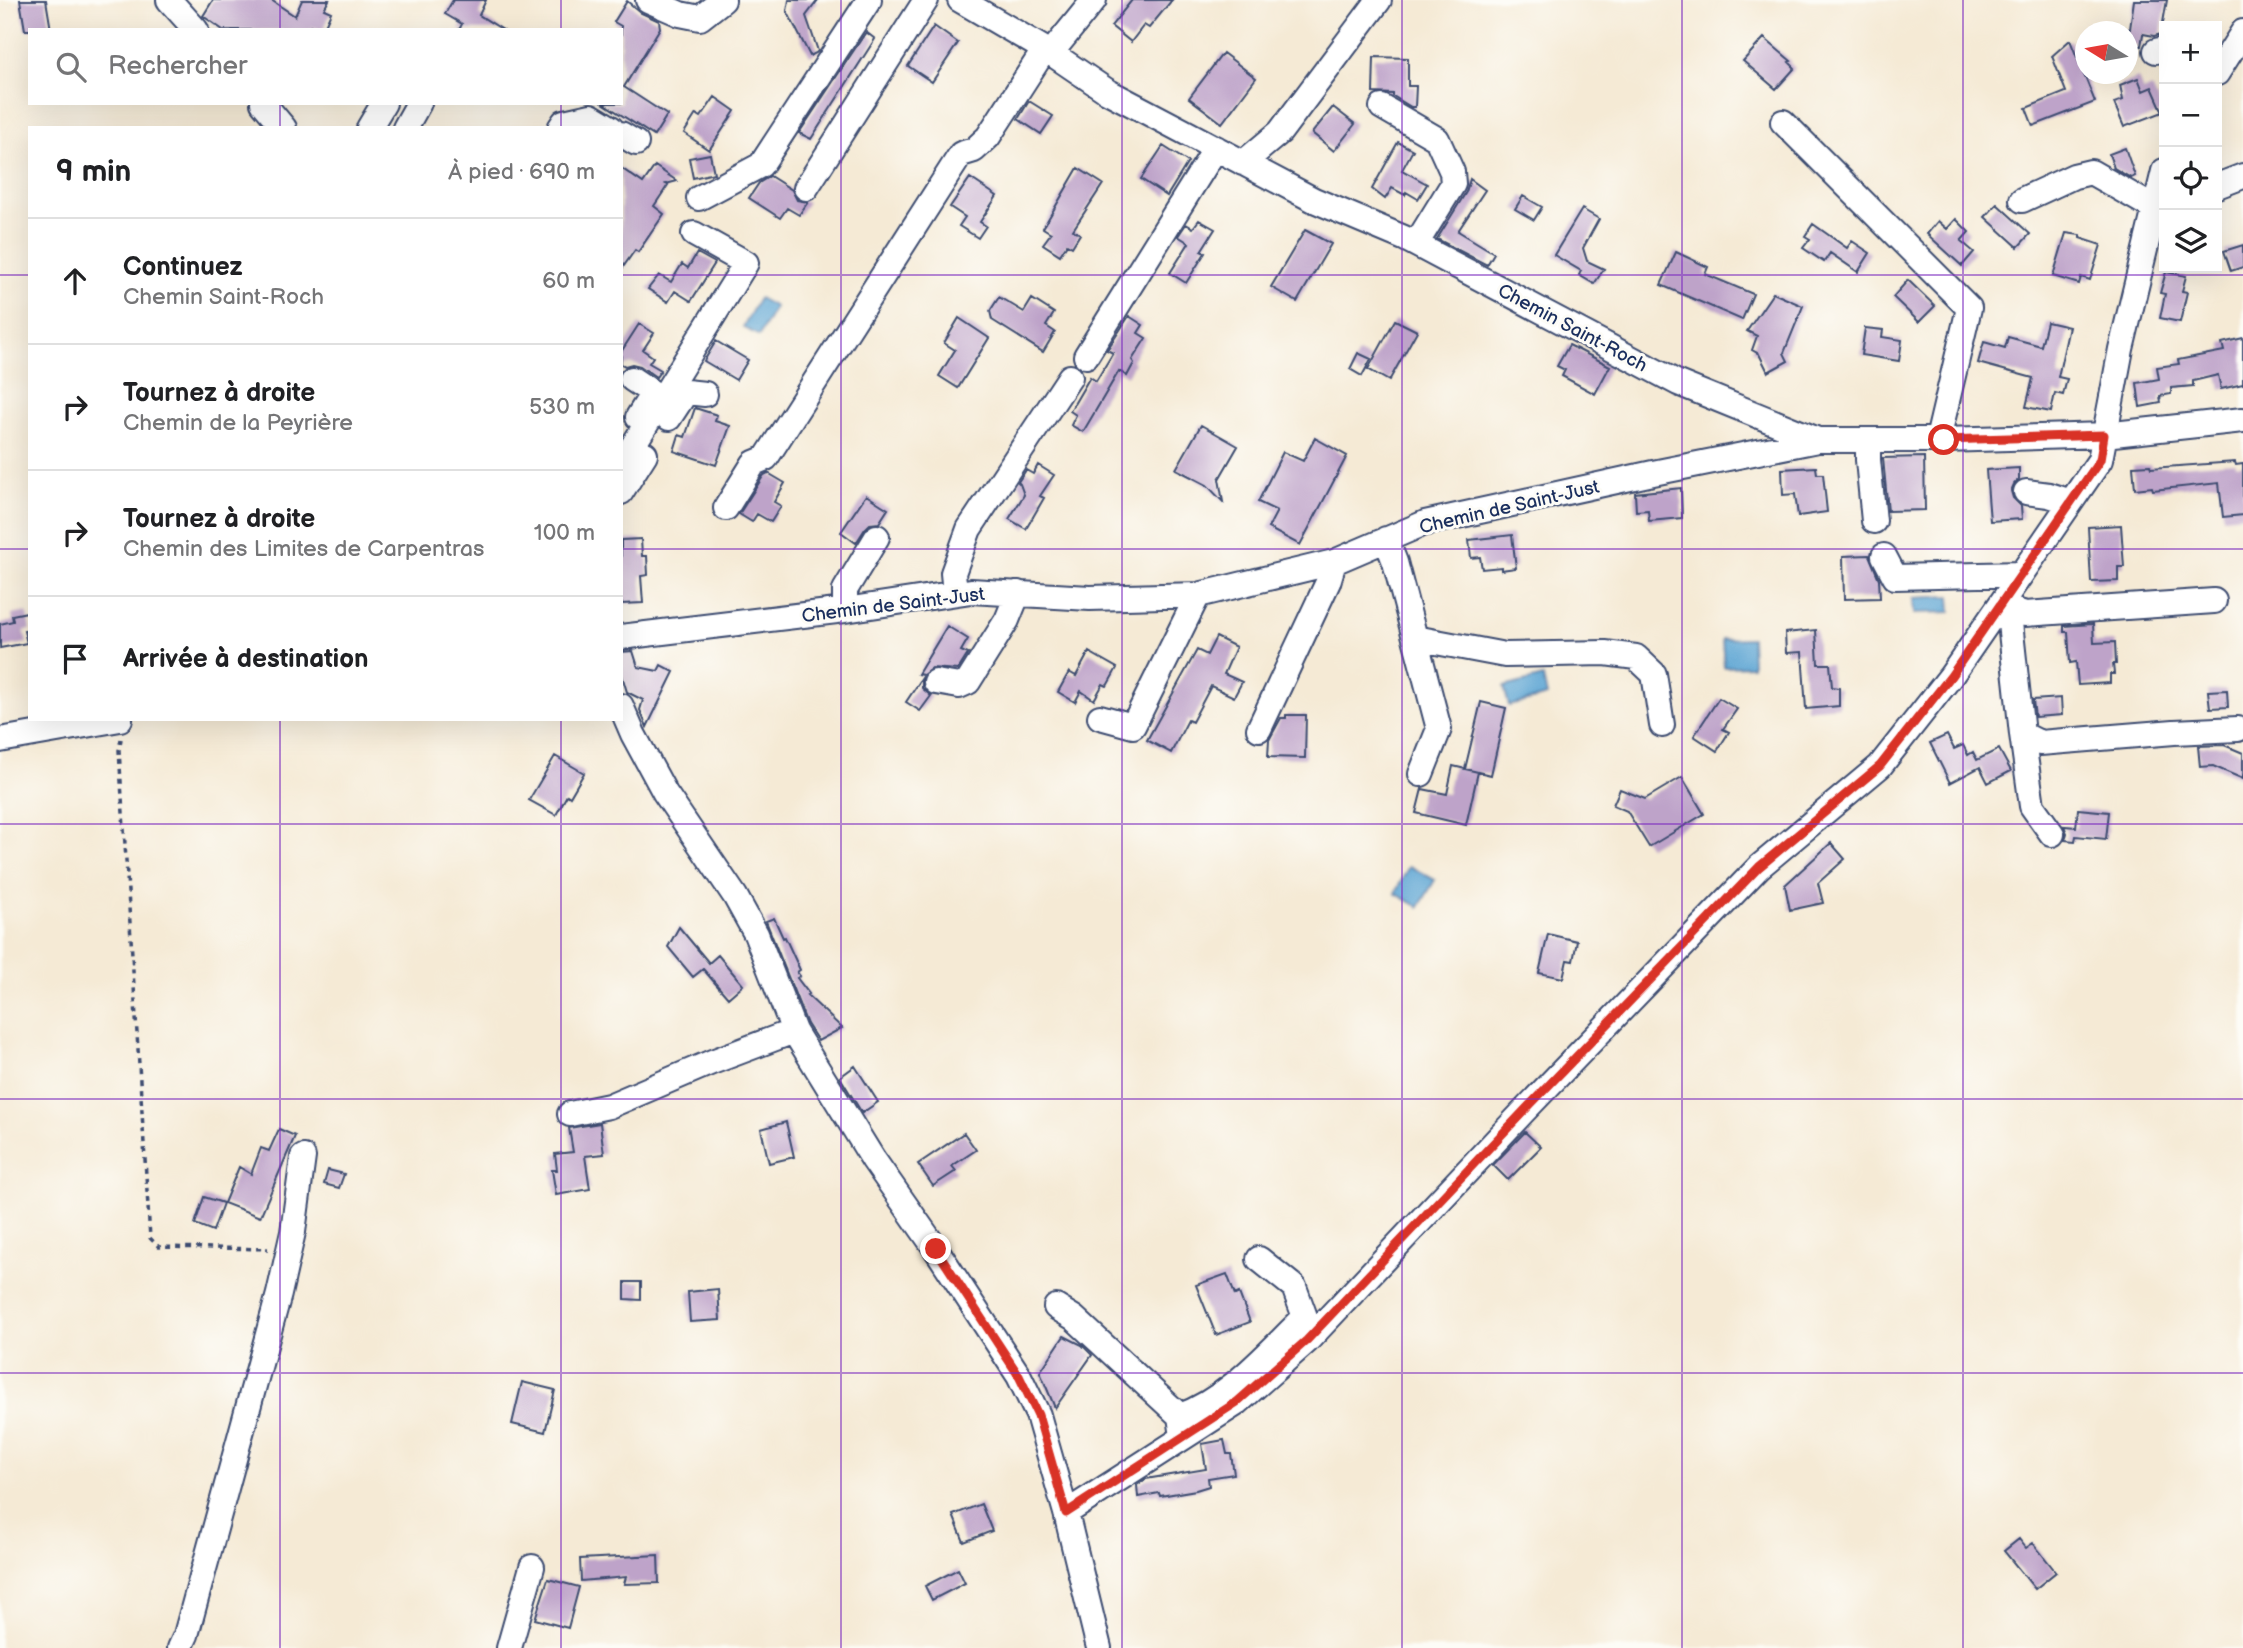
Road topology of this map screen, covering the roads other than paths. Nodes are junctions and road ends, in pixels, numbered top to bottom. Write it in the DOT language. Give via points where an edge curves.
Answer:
graph roads {
  1 [pos="169,0"];
  2 [pos="648,0"];
  3 [pos="723,0"];
  4 [pos="869,0"];
  5 [pos="926,0"];
  6 [pos="960,0"];
  7 [pos="1094,0"];
  8 [pos="1379,0"];
  9 [pos="194,28"];
  10 [pos="2243,32"];
  11 [pos="1048,51"];
  12 [pos="2222,58"];
  13 [pos="265,105"];
  14 [pos="383,105"];
  15 [pos="418,105"];
  16 [pos="1382,107"];
  17 [pos="1783,122"];
  18 [pos="282,126"];
  19 [pos="370,126"];
  20 [pos="406,126"];
  21 [pos="561,126"];
  22 [pos="608,126"];
  23 [pos="1216,148"];
  24 [pos="1243,163"];
  25 [pos="2243,176"];
  26 [pos="2222,184"];
  27 [pos="806,188"];
  28 [pos="699,198"];
  29 [pos="2022,200"];
  30 [pos="2159,207"];
  31 [pos="694,234"];
  32 [pos="1416,244"];
  33 [pos="1086,356"];
  34 [pos="1070,377"];
  35 [pos="626,385"];
  36 [pos="705,394"];
  37 [pos="623,420"];
  38 [pos="2243,420"];
  39 [pos="2104,435"];
  40 [pos="1938,439"];
  41 [pos="1818,440"];
  42 [pos="1868,440"];
  43 [pos="623,461"];
  44 [pos="623,463"];
  45 [pos="623,489"];
  46 [pos="2026,492"];
  47 [pos="2071,502"];
  48 [pos="726,508"];
  49 [pos="1874,521"];
  50 [pos="877,537"];
  51 [pos="1386,540"];
  52 [pos="1884,556"];
  53 [pos="1334,562"];
  54 [pos="2021,574"];
  55 [pos="955,593"];
  56 [pos="1018,593"];
  57 [pos="1207,593"];
  58 [pos="2214,601"];
  59 [pos="2007,602"];
  60 [pos="845,610"];
  61 [pos="623,637"];
  62 [pos="1415,638"];
  63 [pos="936,682"];
  64 [pos="1158,704"];
  65 [pos="623,711"];
  66 [pos="1100,717"];
  67 [pos="121,724"];
  68 [pos="1661,725"];
  69 [pos="1259,729"];
  70 [pos="2238,729"];
  71 [pos="2022,734"];
  72 [pos="0,740"];
  73 [pos="1421,774"];
  74 [pos="2052,834"];
  75 [pos="794,1031"];
  76 [pos="570,1114"];
  77 [pos="303,1157"];
  78 [pos="1259,1259"];
  79 [pos="1056,1307"];
  80 [pos="1181,1427"];
  81 [pos="1066,1513"];
  82 [pos="532,1567"];
  83 [pos="180,1648"];
  84 [pos="509,1648"];
  85 [pos="1099,1648"];
  1 -- 9 [label="street"];
  2 -- 3 [label="street" via="700,18"];
  4 -- 28 [label="street" via="761,165"];
  5 -- 27 [label="street"];
  6 -- 11 [label="street, Chemin Saint-Roch"];
  7 -- 11 [label="street"];
  8 -- 24 [label="street" via="1280,132"];
  10 -- 12 [label="street"];
  11 -- 23 [label="street, Chemin Saint-Roch" via="1107,91"];
  11 -- 48 [label="street" via="988,137 974,150 961,154 766,458 754,463"];
  13 -- 18 [label="street"];
  14 -- 19 [label="street"];
  15 -- 20 [label="street"];
  16 -- 32 [label="street" via="1437,139 1452,172 1453,184"];
  17 -- 40 [label="street" via="1969,308"];
  21 -- 22 [label="street" via="591,116"];
  23 -- 24 [label="street, Chemin Saint-Roch"];
  23 -- 33 [label="street"];
  24 -- 32 [label="street, Chemin Saint-Roch"];
  25 -- 26 [label="street"];
  29 -- 30 [label="street" via="2091,172"];
  30 -- 39 [label="street" via="2121,349"];
  31 -- 44 [label="street" via="746,262"];
  32 -- 41 [label="street, Chemin Saint-Roch" via="1678,383"];
  34 -- 55 [label="street" via="969,529 953,573"];
  35 -- 37 [label="street" via="635,399"];
  35 -- 43 [label="street" via="653,393 630,430"];
  36 -- 45 [label="street" via="686,392"];
  38 -- 39 [label="street, Chemin Saint-Roch"];
  39 -- 40 [label="street, Chemin Saint-Roch"];
  39 -- 47 [label="street" via="2100,460"];
  40 -- 42 [label="street, Chemin Saint-Roch"];
  41 -- 42 [label="street, Chemin Saint-Roch"];
  41 -- 51 [label="street, Chemin de Saint-Just" via="1425,523"];
  42 -- 49 [label="street"];
  46 -- 47 [label="street"];
  47 -- 54 [label="street"];
  50 -- 60 [label="street" via="845,590"];
  51 -- 53 [label="street, Chemin de Saint-Just"];
  51 -- 62 [label="street"];
  52 -- 54 [label="street" via="1895,577"];
  53 -- 57 [label="street, Chemin de Saint-Just"];
  53 -- 69 [label="street"];
  54 -- 59 [label="street"];
  55 -- 56 [label="street, Chemin de Saint-Just"];
  55 -- 60 [label="street, Chemin de Saint-Just"];
  56 -- 57 [label="street, Chemin de Saint-Just" via="1090,598"];
  56 -- 63 [label="street" via="1007,620 968,682 959,686"];
  57 -- 64 [label="street"];
  57 -- 66 [label="street" via="1132,726"];
  58 -- 59 [label="street" via="2025,614"];
  59 -- 71 [label="street"];
  59 -- 80 [label="street" via="1880,766 1759,867 1307,1340 1237,1402"];
  60 -- 61 [label="street, Chemin de Saint-Just"];
  62 -- 68 [label="street" via="1505,655 1605,653 1636,657 1654,674"];
  62 -- 73 [label="street" via="1439,729"];
  65 -- 75 [label="street" via="666,793 736,896"];
  67 -- 72 [label="street"];
  70 -- 71 [label="street" via="2040,743"];
  71 -- 74 [label="street" via="2032,806"];
  75 -- 76 [label="street" via="609,1106"];
  75 -- 81 [label="street" via="873,1159 1019,1376 1038,1415"];
  77 -- 83 [label="street" via="276,1307"];
  78 -- 80 [label="street" via="1294,1287 1305,1317"];
  79 -- 80 [label="street" via="1074,1318"];
  80 -- 81 [label="street"];
  81 -- 85 [label="street"];
  82 -- 84 [label="street"];
}
